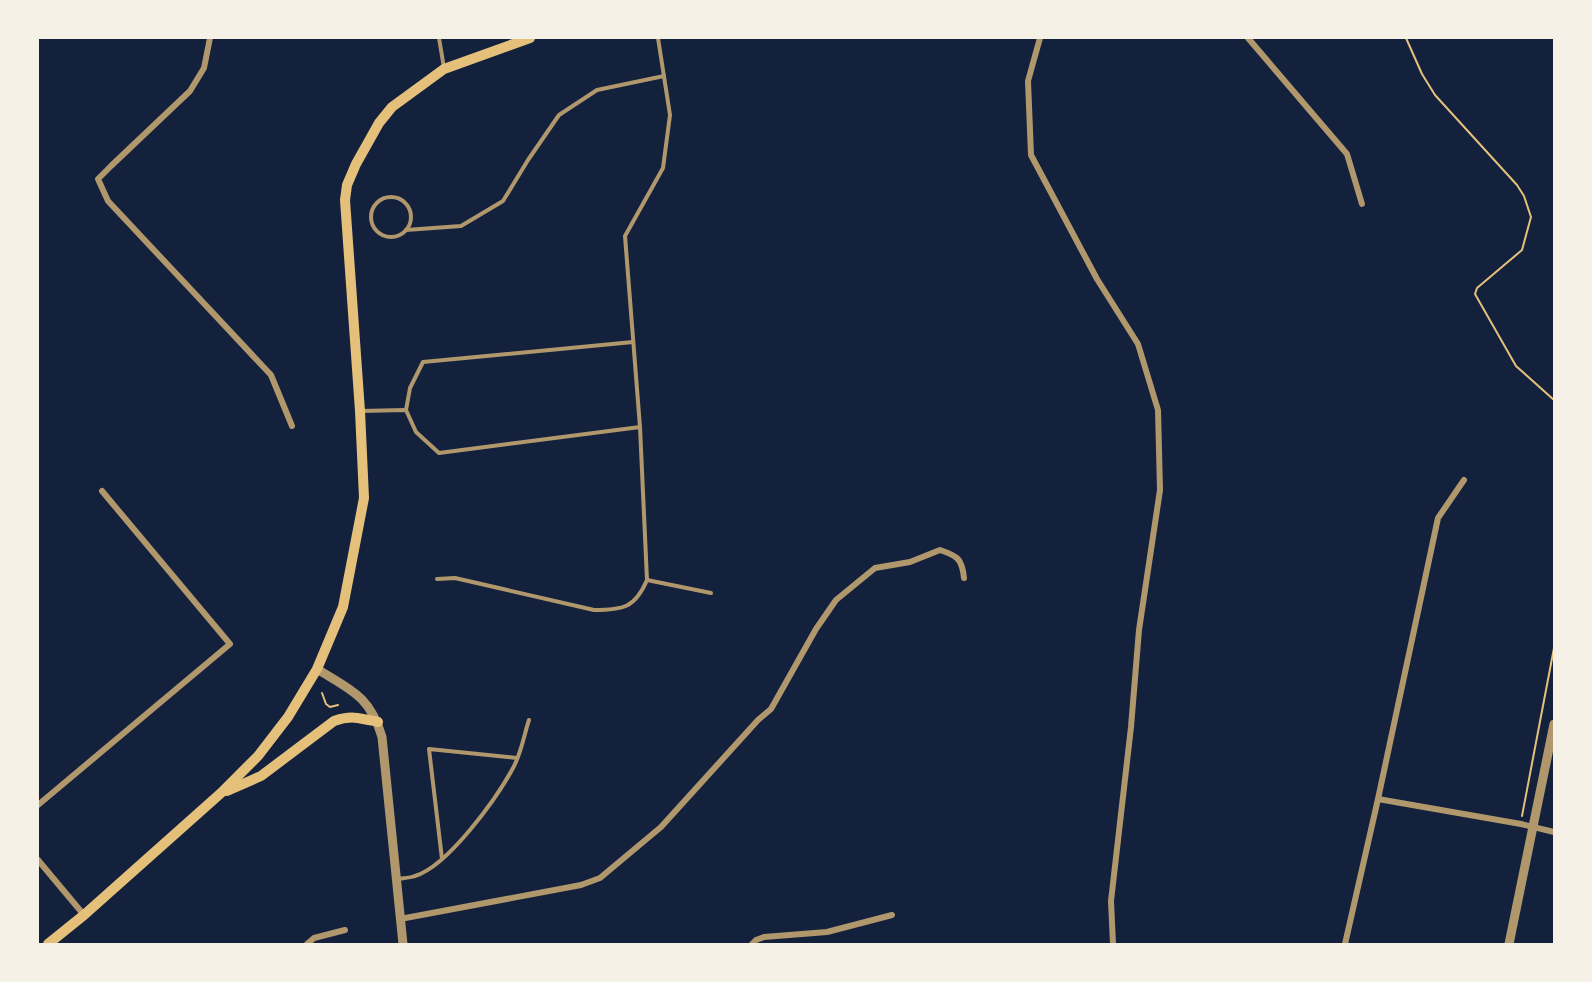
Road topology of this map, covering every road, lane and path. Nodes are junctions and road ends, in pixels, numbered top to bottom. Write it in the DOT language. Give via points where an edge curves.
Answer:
graph roads {
  1 [pos="210,38"];
  2 [pos="439,38"];
  3 [pos="530,38"];
  4 [pos="658,38"];
  5 [pos="1040,38"];
  6 [pos="1248,38"];
  7 [pos="1406,38"];
  8 [pos="444,69"];
  9 [pos="664,76"];
  10 [pos="1362,204"];
  11 [pos="406,230"];
  12 [pos="633,342"];
  13 [pos="1554,400"];
  14 [pos="406,410"];
  15 [pos="360,411"];
  16 [pos="292,426"];
  17 [pos="640,428"];
  18 [pos="1464,480"];
  19 [pos="102,491"];
  20 [pos="964,578"];
  21 [pos="436,579"];
  22 [pos="647,580"];
  23 [pos="711,593"];
  24 [pos="1554,648"];
  25 [pos="317,669"];
  26 [pos="322,693"];
  27 [pos="338,705"];
  28 [pos="529,720"];
  29 [pos="378,722"];
  30 [pos="1554,724"];
  31 [pos="517,758"];
  32 [pos="221,793"];
  33 [pos="1378,799"];
  34 [pos="38,805"];
  35 [pos="1521,824"];
  36 [pos="1534,826"];
  37 [pos="1554,831"];
  38 [pos="442,859"];
  39 [pos="38,860"];
  40 [pos="396,879"];
  41 [pos="84,915"];
  42 [pos="892,915"];
  43 [pos="400,920"];
  44 [pos="345,930"];
  45 [pos="48,945"];
  46 [pos="307,945"];
  47 [pos="403,945"];
  48 [pos="752,945"];
  49 [pos="1113,945"];
  50 [pos="1345,945"];
  51 [pos="1509,945"];
  1 -- 16 [label="street" via="204,68 190,92 98,179 108,201 271,375"];
  2 -- 8 [label="lane"];
  3 -- 8 [label="main road"];
  4 -- 9 [label="lane"];
  5 -- 49 [label="street" via="1028,81 1031,155 1096,279 1138,344 1158,410 1160,490 1139,630 1111,901"];
  6 -- 10 [label="street" via="1347,154"];
  7 -- 13 [label="path" via="1435,95 1524,195 1531,217 1522,250 1477,288 1475,294 1516,366"];
  8 -- 15 [label="main road" via="392,107 379,123 347,185"];
  9 -- 11 [label="lane" via="597,90 559,115 503,201 470,221 461,226"];
  9 -- 12 [label="lane" via="670,115 663,168 625,236"];
  11 -- 11 [label="lane" via="410,218 403,201 385,198 375,204 371,215 377,231 394,236"];
  12 -- 14 [label="lane" via="423,362 410,388"];
  12 -- 17 [label="lane"];
  14 -- 15 [label="lane"];
  14 -- 17 [label="lane" via="416,432 439,453"];
  15 -- 25 [label="main road" via="364,498 343,607"];
  17 -- 22 [label="lane"];
  18 -- 33 [label="street" via="1438,518"];
  19 -- 34 [label="street" via="230,644"];
  20 -- 43 [label="street" via="955,555 940,550 910,562 875,568 867,574 836,600 771,709 661,827 600,878"];
  21 -- 22 [label="lane" via="455,578 594,610 613,610 631,604"];
  22 -- 23 [label="lane"];
  24 -- 35 [label="path"];
  25 -- 29 [label="street" via="357,694"];
  25 -- 32 [label="main road" via="258,756"];
  26 -- 27 [label="path" via="330,707"];
  28 -- 31 [label="lane"];
  29 -- 32 [label="main road" via="356,717 334,721 261,776"];
  29 -- 40 [label="street"];
  30 -- 36 [label="street"];
  31 -- 38 [label="lane" via="477,821"];
  31 -- 38 [label="lane" via="429,749"];
  32 -- 41 [label="main road"];
  33 -- 35 [label="street"];
  33 -- 50 [label="street"];
  35 -- 36 [label="street"];
  36 -- 37 [label="street"];
  36 -- 51 [label="street"];
  38 -- 40 [label="lane" via="416,876"];
  39 -- 41 [label="street"];
  40 -- 43 [label="street"];
  41 -- 45 [label="main road"];
  42 -- 48 [label="street" via="827,932 764,937"];
  43 -- 47 [label="street"];
  44 -- 46 [label="street" via="315,938"];
}
